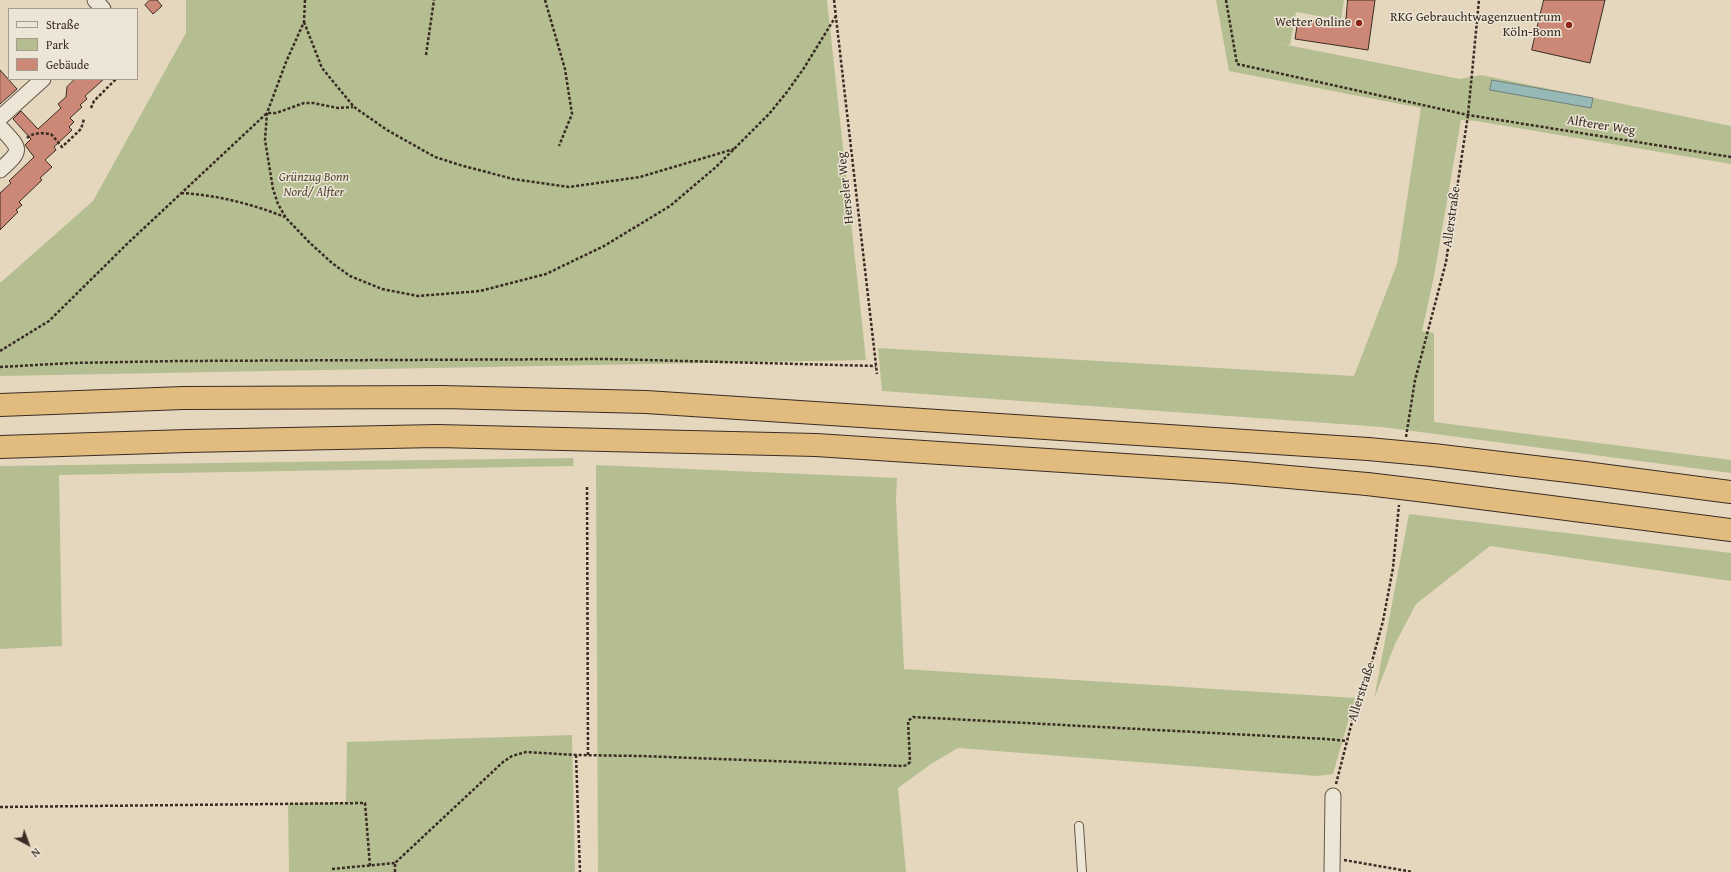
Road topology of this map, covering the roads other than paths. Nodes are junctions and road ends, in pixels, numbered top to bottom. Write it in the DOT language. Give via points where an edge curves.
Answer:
graph roads {
  1 [pos="95,0"];
  2 [pos="102,8"];
  3 [pos="42,80"];
  4 [pos="0,118"];
  5 [pos="0,127"];
  6 [pos="0,170"];
  7 [pos="0,405"];
  8 [pos="0,447"];
  9 [pos="1731,492"];
  10 [pos="1731,530"];
  11 [pos="1333,796"];
  12 [pos="1079,826"];
  13 [pos="1332,866"];
  14 [pos="1082,872"];
  1 -- 2 [label="street"];
  3 -- 4 [label="street"];
  5 -- 6 [label="street" via="17,146 18,151"];
  7 -- 9 [label="highway, bridge" via="184,398 442,397 646,402 1368,449"];
  8 -- 10 [label="highway, bridge" via="436,436 816,445 1234,472 1367,484"];
  11 -- 13 [label="street"];
  12 -- 14 [label="lane"];
}
